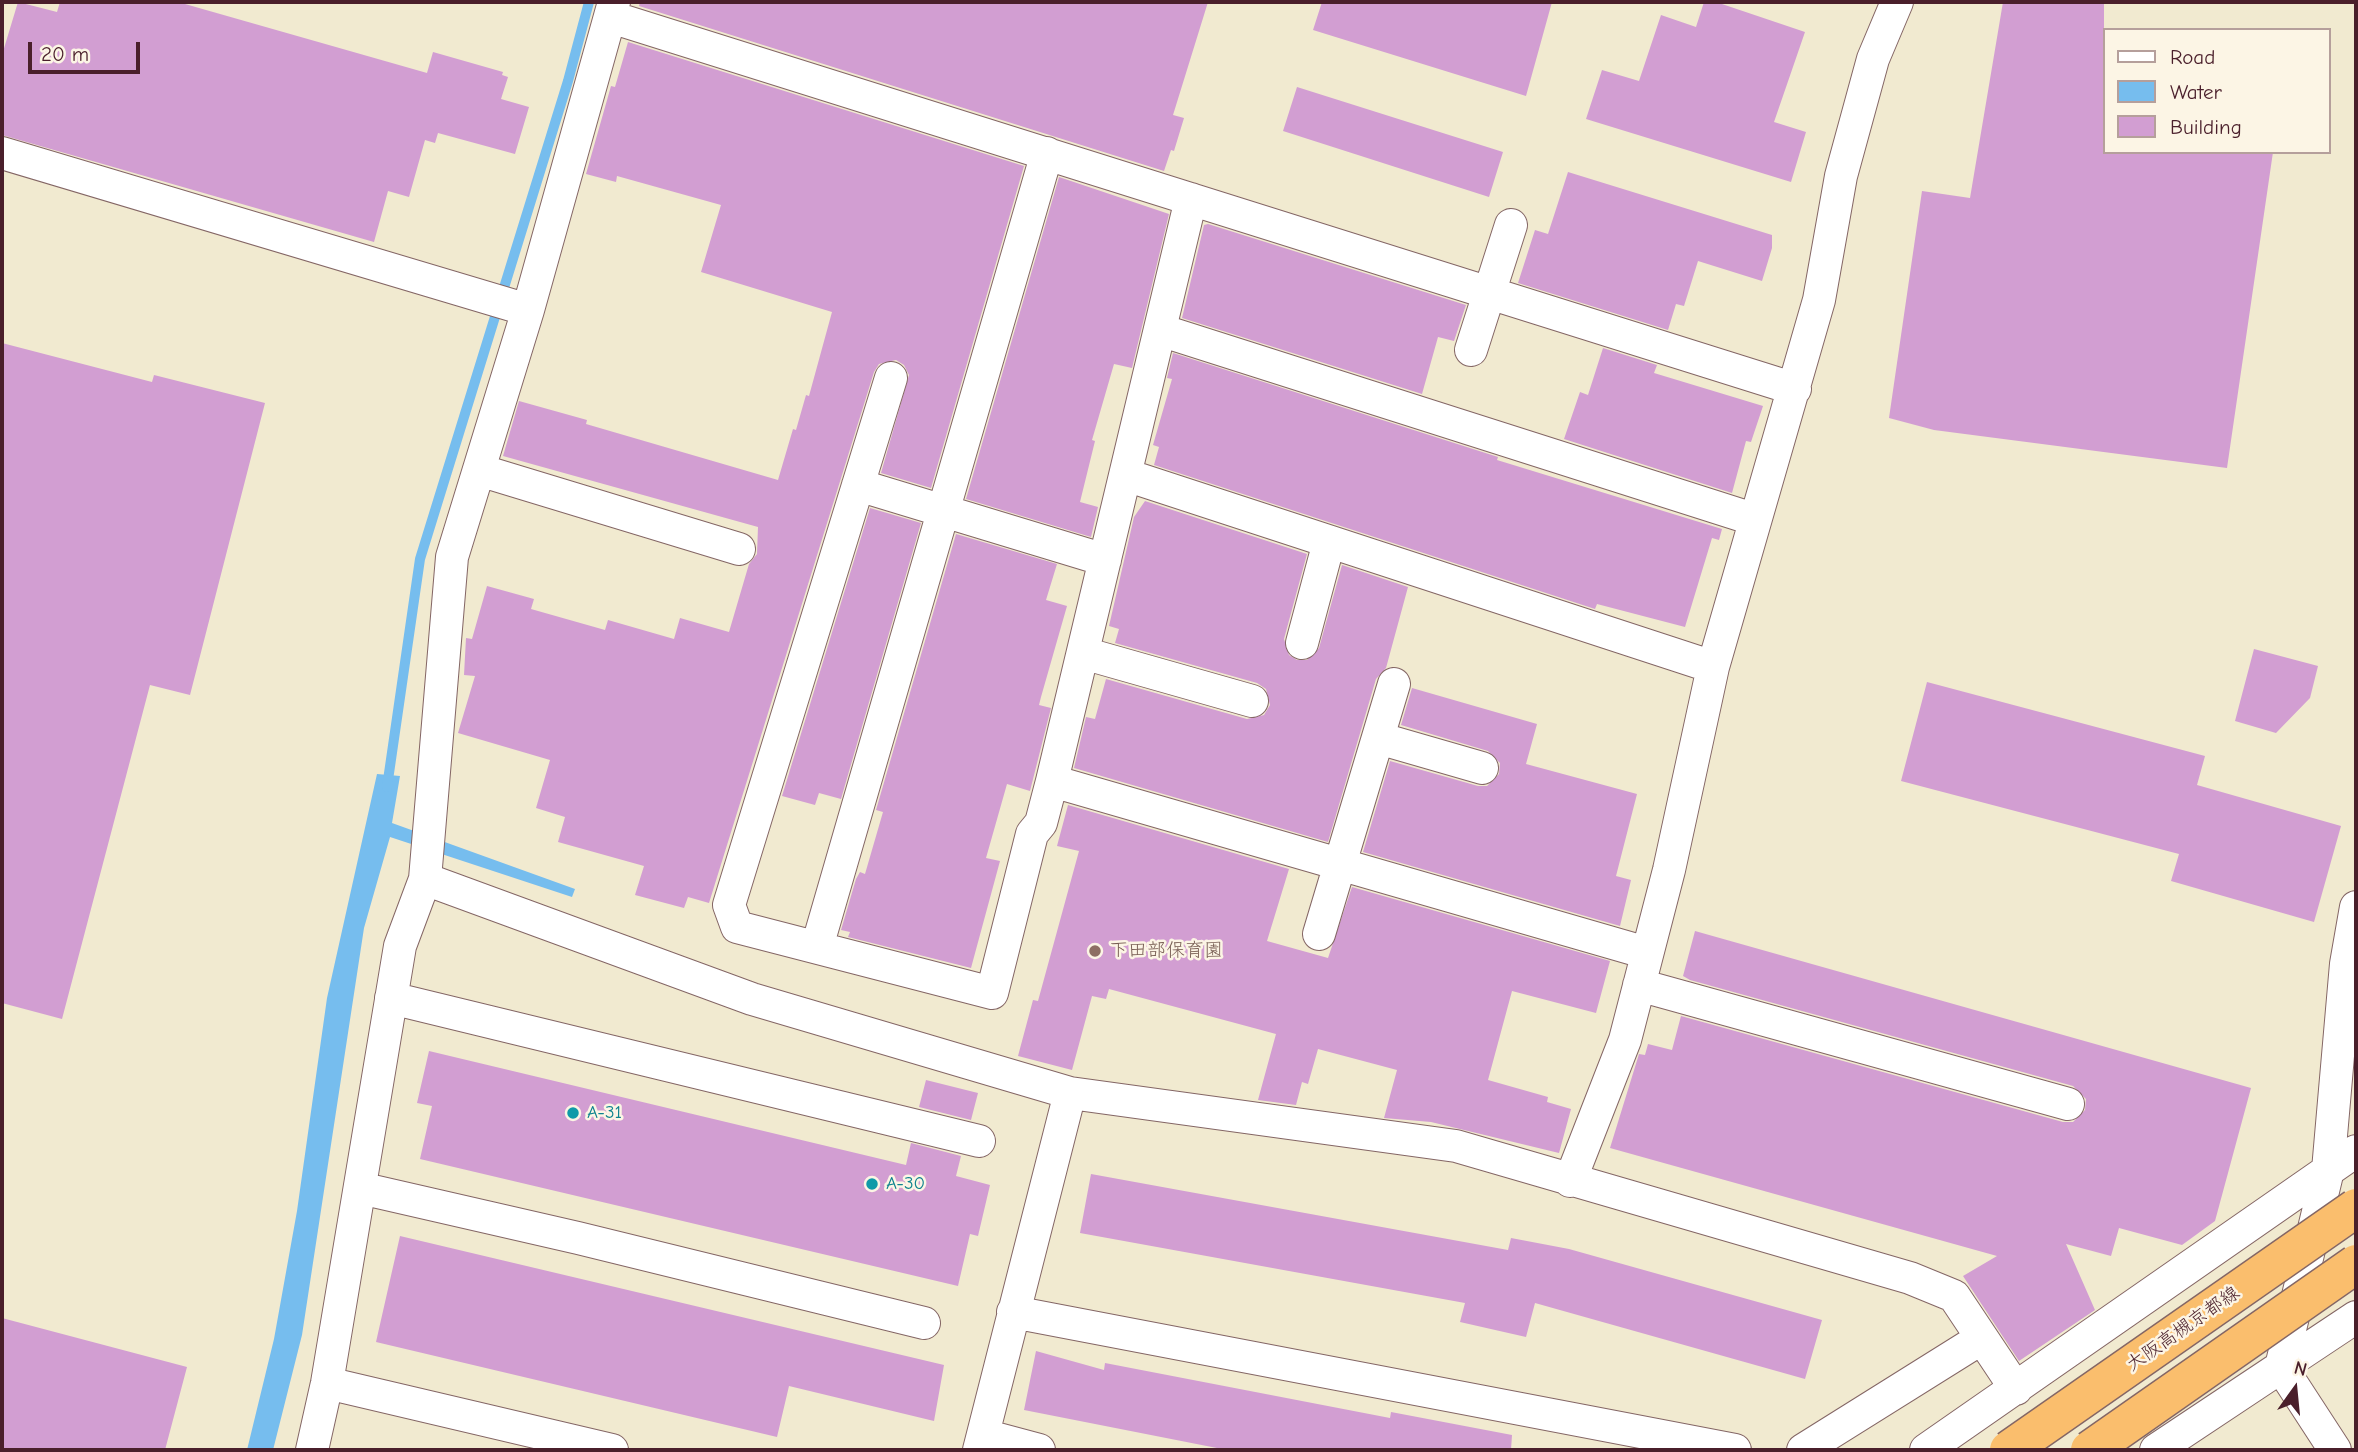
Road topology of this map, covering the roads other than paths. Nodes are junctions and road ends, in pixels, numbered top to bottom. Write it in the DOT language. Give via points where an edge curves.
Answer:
graph roads {
  1 [pos="1897,2"];
  2 [pos="613,9"];
  3 [pos="2,153"];
  4 [pos="1047,153"];
  5 [pos="1191,198"];
  6 [pos="1511,225"];
  7 [pos="1489,293"];
  8 [pos="508,304"];
  9 [pos="1160,330"];
  10 [pos="1471,350"];
  11 [pos="891,378"];
  12 [pos="1795,389"];
  13 [pos="479,470"];
  14 [pos="1126,475"];
  15 [pos="858,485"];
  16 [pos="943,512"];
  17 [pos="1753,519"];
  18 [pos="1329,542"];
  19 [pos="739,548"];
  20 [pos="1105,560"];
  21 [pos="1302,643"];
  22 [pos="1083,653"];
  23 [pos="1713,667"];
  24 [pos="1394,684"];
  25 [pos="1252,701"];
  26 [pos="1378,738"];
  27 [pos="1482,768"];
  28 [pos="1052,781"];
  29 [pos="428,854"];
  30 [pos="1338,864"];
  31 [pos="2356,907"];
  32 [pos="1319,934"];
  33 [pos="817,947"];
  34 [pos="1647,953"];
  35 [pos="1639,985"];
  36 [pos="391,998"];
  37 [pos="1070,1093"];
  38 [pos="2068,1104"];
  39 [pos="979,1141"];
  40 [pos="2356,1151"];
  41 [pos="2328,1170"];
  42 [pos="1570,1181"];
  43 [pos="360,1188"];
  44 [pos="2356,1208"];
  45 [pos="2356,1264"];
  46 [pos="1013,1312"];
  47 [pos="2356,1317"];
  48 [pos="924,1323"];
  49 [pos="1982,1338"];
  50 [pos="2281,1367"];
  51 [pos="327,1383"];
  52 [pos="2016,1389"];
  53 [pos="981,1443"];
  54 [pos="312,1450"];
  55 [pos="612,1450"];
  56 [pos="1039,1450"];
  57 [pos="1735,1450"];
  58 [pos="1803,1450"];
  59 [pos="1926,1450"];
  60 [pos="2009,1450"];
  61 [pos="2090,1450"];
  62 [pos="2156,1450"];
  63 [pos="2335,1450"];
  1 -- 12 [label="street" via="1873,59 1841,176 1819,300"];
  2 -- 4 [label="street"];
  2 -- 8 [label="street"];
  3 -- 8 [label="street"];
  4 -- 5 [label="street"];
  4 -- 16 [label="street"];
  5 -- 7 [label="street"];
  5 -- 9 [label="street"];
  6 -- 7 [label="street"];
  7 -- 10 [label="street"];
  7 -- 12 [label="street"];
  8 -- 13 [label="street"];
  9 -- 14 [label="street"];
  9 -- 17 [label="street"];
  11 -- 15 [label="street"];
  12 -- 17 [label="street"];
  13 -- 19 [label="street"];
  13 -- 29 [label="street" via="452,557"];
  14 -- 18 [label="street"];
  14 -- 20 [label="street"];
  15 -- 16 [label="street"];
  15 -- 33 [label="street" via="729,905 737,926"];
  16 -- 20 [label="street"];
  16 -- 33 [label="street"];
  17 -- 23 [label="street"];
  18 -- 21 [label="street"];
  18 -- 23 [label="street"];
  20 -- 22 [label="street"];
  22 -- 25 [label="street"];
  22 -- 28 [label="street"];
  23 -- 34 [label="street"];
  24 -- 26 [label="street"];
  26 -- 27 [label="street"];
  26 -- 30 [label="street"];
  28 -- 30 [label="street"];
  28 -- 33 [label="street" via="1041,823 1031,834 992,993"];
  29 -- 36 [label="street" via="400,946"];
  29 -- 37 [label="street" via="752,999"];
  30 -- 32 [label="street"];
  30 -- 34 [label="street"];
  31 -- 41 [label="street" via="2346,964"];
  34 -- 35 [label="street"];
  35 -- 38 [label="street"];
  35 -- 42 [label="street" via="1625,1040"];
  36 -- 39 [label="street"];
  36 -- 43 [label="street"];
  37 -- 42 [label="street" via="1456,1146"];
  37 -- 46 [label="street"];
  40 -- 41 [label="street"];
  41 -- 50 [label="street"];
  41 -- 52 [label="street"];
  42 -- 49 [label="street" via="1910,1278 1954,1296"];
  43 -- 48 [label="street"];
  43 -- 51 [label="street"];
  44 -- 60 [label="main road, 大阪高槻京都線, bridge"];
  45 -- 61 [label="main road, bridge"];
  46 -- 53 [label="street"];
  46 -- 57 [label="street"];
  47 -- 50 [label="street"];
  49 -- 52 [label="street"];
  49 -- 58 [label="street"];
  50 -- 62 [label="street"];
  50 -- 63 [label="street"];
  51 -- 54 [label="street"];
  51 -- 55 [label="street"];
  52 -- 59 [label="street"];
  53 -- 56 [label="street"];
}
